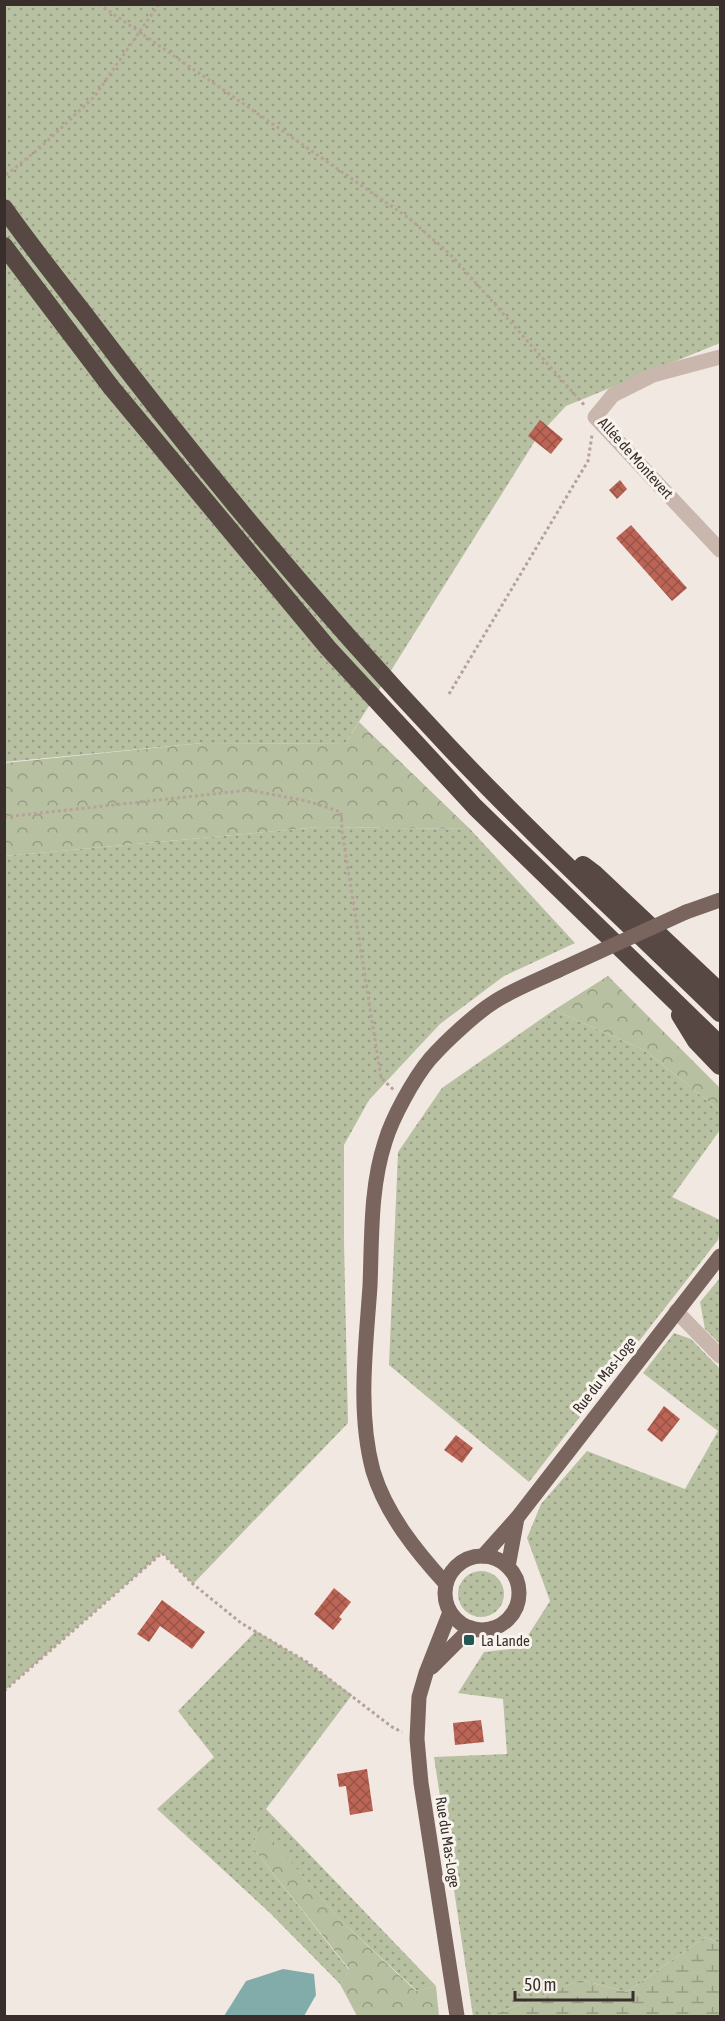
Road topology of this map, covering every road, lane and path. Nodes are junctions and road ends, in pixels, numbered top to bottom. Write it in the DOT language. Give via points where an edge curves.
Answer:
graph roads {
  1 [pos="99,4"];
  2 [pos="159,4"];
  3 [pos="140,31"];
  4 [pos="6,175"];
  5 [pos="4,208"];
  6 [pos="4,246"];
  7 [pos="720,357"];
  8 [pos="595,417"];
  9 [pos="720,550"];
  10 [pos="449,694"];
  11 [pos="4,817"];
  12 [pos="518,817"];
  13 [pos="720,900"];
  14 [pos="665,991"];
  15 [pos="720,992"];
  16 [pos="720,1013"];
  17 [pos="720,1045"];
  18 [pos="720,1066"];
  19 [pos="404,1100"];
  20 [pos="720,1256"];
  21 [pos="676,1311"];
  22 [pos="720,1356"];
  23 [pos="517,1518"];
  24 [pos="483,1556"];
  25 [pos="423,1559"];
  26 [pos="460,1563"];
  27 [pos="508,1568"];
  28 [pos="446,1584"];
  29 [pos="450,1612"];
  30 [pos="471,1628"];
  31 [pos="426,1673"];
  32 [pos="4,1691"];
  33 [pos="417,1740"];
  34 [pos="457,2016"];
  1 -- 3 [label="path"];
  2 -- 3 [label="path"];
  3 -- 4 [label="path" via="94,97"];
  3 -- 8 [label="path" via="410,219 452,256"];
  5 -- 12 [label="highway" via="126,370 269,544 354,644"];
  6 -- 14 [label="highway" via="111,387 328,648 475,807"];
  7 -- 8 [label="street, Allée de Montevert" via="653,375 613,395"];
  8 -- 9 [label="street, Allée de Montevert"];
  8 -- 10 [label="path" via="588,461"];
  11 -- 19 [label="path" via="249,790 341,812 381,1078"];
  12 -- 15 [label="highway" via="595,874"];
  12 -- 16 [label="highway"];
  13 -- 19 [label="main road, bridge" via="686,912 494,1002 429,1060"];
  14 -- 17 [label="highway"];
  14 -- 18 [label="highway" via="696,1041"];
  19 -- 25 [label="main road" via="385,1142 375,1185 366,1438 383,1498"];
  20 -- 21 [label="main road, Rue du Mas-Loge"];
  21 -- 22 [label="street"];
  21 -- 23 [label="main road, Rue du Mas-Loge"];
  23 -- 24 [label="main road, Rue du Mas-Loge"];
  23 -- 27 [label="main road, Rue du Mas-Loge"];
  24 -- 26 [label="main road"];
  24 -- 27 [label="main road" via="495,1558"];
  25 -- 26 [label="main road"];
  25 -- 28 [label="main road"];
  26 -- 28 [label="main road"];
  27 -- 30 [label="main road" via="518,1592 513,1613 492,1628"];
  28 -- 29 [label="main road"];
  29 -- 30 [label="main road"];
  29 -- 31 [label="main road, Rue du Mas-Loge"];
  30 -- 31 [label="main road"];
  31 -- 33 [label="main road, Rue du Mas-Loge" via="419,1697"];
  32 -- 33 [label="path" via="162,1553 241,1623 307,1662 392,1727"];
  33 -- 34 [label="main road, Rue du Mas-Loge"];
}
